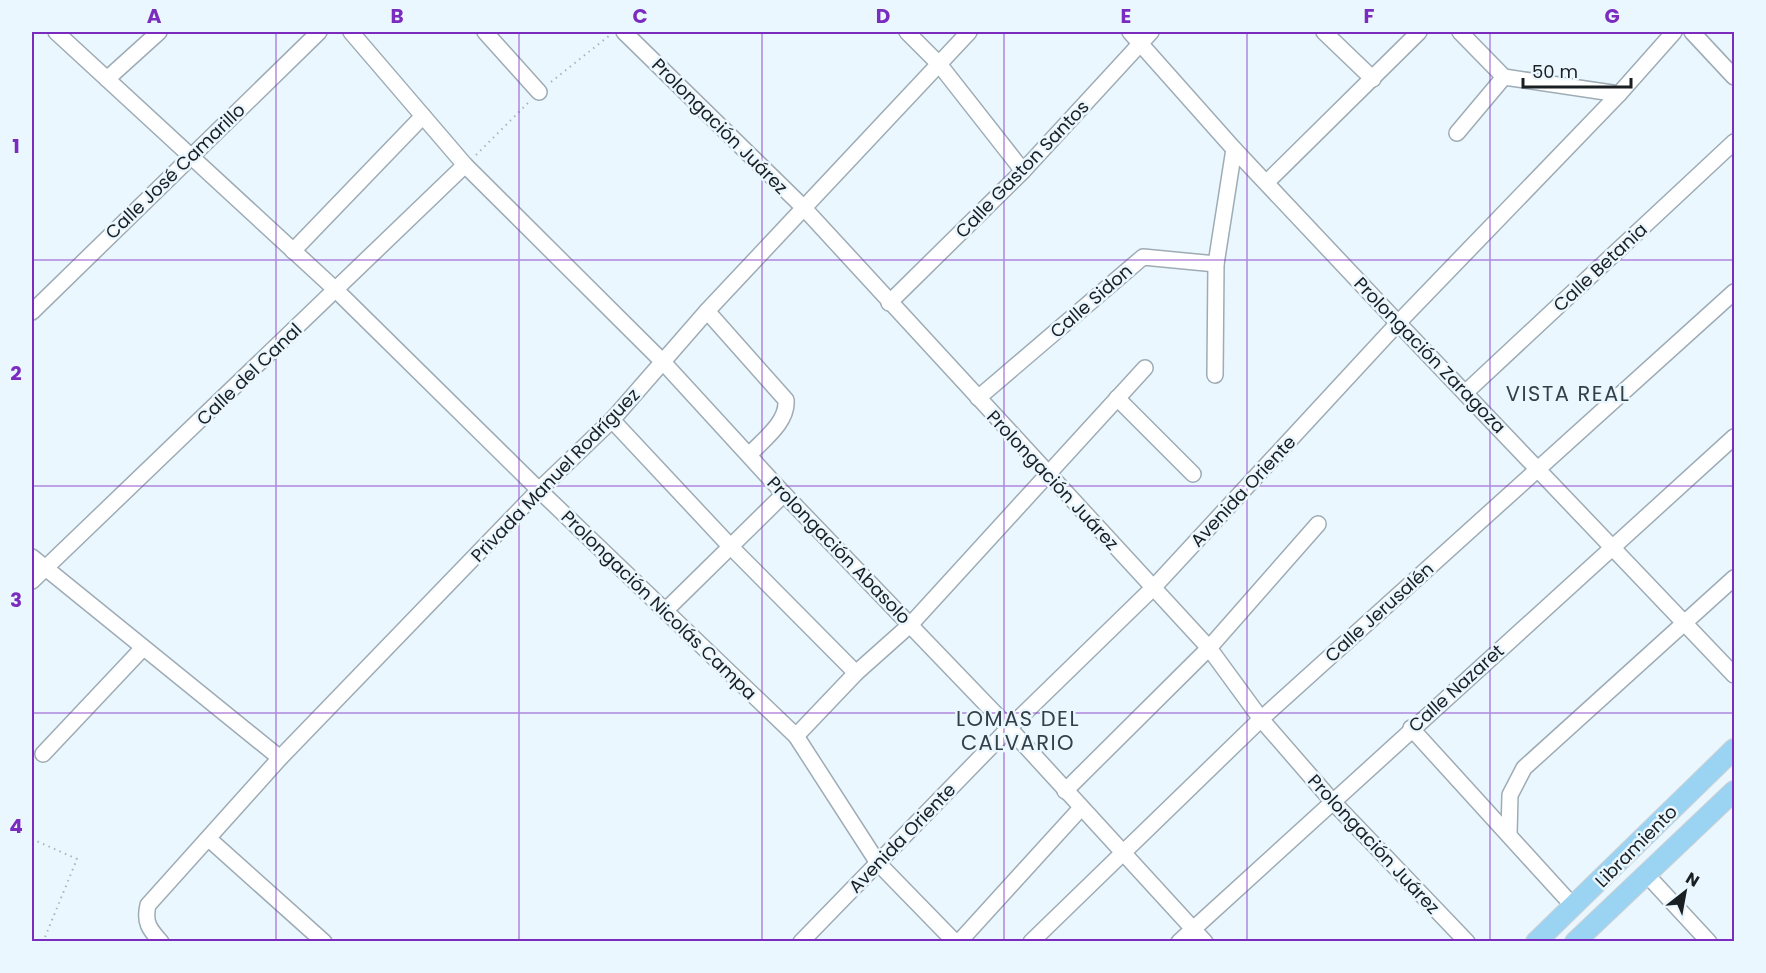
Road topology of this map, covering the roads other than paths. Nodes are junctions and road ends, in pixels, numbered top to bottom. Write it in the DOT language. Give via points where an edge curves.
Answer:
graph roads {
  1 [pos="56,32"];
  2 [pos="159,32"];
  3 [pos="319,32"];
  4 [pos="351,32"];
  5 [pos="485,32"];
  6 [pos="624,32"];
  7 [pos="907,32"];
  8 [pos="969,32"];
  9 [pos="1151,32"];
  10 [pos="1324,32"];
  11 [pos="1419,32"];
  12 [pos="1460,32"];
  13 [pos="1674,32"];
  14 [pos="1692,32"];
  15 [pos="1135,38"];
  16 [pos="939,64"];
  17 [pos="1504,77"];
  18 [pos="1734,77"];
  19 [pos="107,79"];
  20 [pos="1373,80"];
  21 [pos="539,92"];
  22 [pos="1619,94"];
  23 [pos="423,116"];
  24 [pos="1457,133"];
  25 [pos="1734,142"];
  26 [pos="1234,149"];
  27 [pos="190,157"];
  28 [pos="465,165"];
  29 [pos="1023,171"];
  30 [pos="1267,182"];
  31 [pos="803,207"];
  32 [pos="293,251"];
  33 [pos="1216,264"];
  34 [pos="337,291"];
  35 [pos="1734,292"];
  36 [pos="890,303"];
  37 [pos="707,311"];
  38 [pos="32,312"];
  39 [pos="1398,323"];
  40 [pos="663,362"];
  41 [pos="1145,368"];
  42 [pos="1215,375"];
  43 [pos="1465,393"];
  44 [pos="978,398"];
  45 [pos="1117,398"];
  46 [pos="612,420"];
  47 [pos="1734,437"];
  48 [pos="749,455"];
  49 [pos="1538,468"];
  50 [pos="1193,474"];
  51 [pos="1048,475"];
  52 [pos="539,490"];
  53 [pos="784,494"];
  54 [pos="1318,524"];
  55 [pos="730,546"];
  56 [pos="1612,549"];
  57 [pos="32,557"];
  58 [pos="45,568"];
  59 [pos="1734,578"];
  60 [pos="32,581"];
  61 [pos="1153,588"];
  62 [pos="666,610"];
  63 [pos="1685,622"];
  64 [pos="910,624"];
  65 [pos="1209,648"];
  66 [pos="142,649"];
  67 [pos="856,674"];
  68 [pos="1734,675"];
  69 [pos="1261,719"];
  70 [pos="1009,728"];
  71 [pos="1411,728"];
  72 [pos="796,736"];
  73 [pos="1734,749"];
  74 [pos="43,754"];
  75 [pos="280,758"];
  76 [pos="1065,791"];
  77 [pos="1734,791"];
  78 [pos="1333,802"];
  79 [pos="1081,808"];
  80 [pos="1509,834"];
  81 [pos="209,839"];
  82 [pos="1123,852"];
  83 [pos="878,863"];
  84 [pos="1647,875"];
  85 [pos="1574,907"];
  86 [pos="1192,928"];
  87 [pos="161,942"];
  88 [pos="324,942"];
  89 [pos="801,942"];
  90 [pos="957,942"];
  91 [pos="1031,942"];
  92 [pos="1179,942"];
  93 [pos="1205,942"];
  94 [pos="1467,942"];
  95 [pos="1536,942"];
  96 [pos="1575,942"];
  97 [pos="1709,942"];
  1 -- 19 [label="street, Prolongación Nicolás Campa"];
  2 -- 19 [label="street"];
  3 -- 27 [label="street, Calle José Camarillo"];
  4 -- 23 [label="street, Prolongación Abasolo"];
  5 -- 21 [label="street"];
  6 -- 31 [label="street, Prolongación Juárez"];
  7 -- 16 [label="street"];
  8 -- 16 [label="street, Privada Manuel Rodríguez"];
  9 -- 15 [label="street, Calle Gaston Santos"];
  10 -- 20 [label="street"];
  11 -- 20 [label="street"];
  12 -- 17 [label="street"];
  13 -- 22 [label="street, Avenida Oriente"];
  14 -- 18 [label="street"];
  15 -- 26 [label="street, Prolongación Zaragoza"];
  15 -- 29 [label="street, Calle Gaston Santos"];
  16 -- 29 [label="street"];
  16 -- 31 [label="street, Privada Manuel Rodríguez"];
  17 -- 22 [label="street"];
  17 -- 24 [label="street"];
  19 -- 27 [label="street, Prolongación Nicolás Campa"];
  20 -- 30 [label="street"];
  22 -- 39 [label="street, Avenida Oriente"];
  23 -- 28 [label="street, Prolongación Abasolo"];
  23 -- 32 [label="street"];
  25 -- 43 [label="street, Calle Betania"];
  26 -- 30 [label="street, Prolongación Zaragoza"];
  26 -- 33 [label="street"];
  27 -- 32 [label="street, Prolongación Nicolás Campa"];
  27 -- 38 [label="street, Calle José Camarillo"];
  28 -- 34 [label="street, Calle del Canal"];
  28 -- 40 [label="street, Prolongación Abasolo"];
  29 -- 36 [label="street, Calle Gaston Santos"];
  30 -- 39 [label="street, Prolongación Zaragoza"];
  31 -- 36 [label="street, Prolongación Juárez"];
  31 -- 37 [label="street, Privada Manuel Rodríguez"];
  32 -- 34 [label="street, Prolongación Nicolás Campa"];
  33 -- 42 [label="street"];
  33 -- 44 [label="street, Calle Sidon" via="1143,257"];
  34 -- 52 [label="street, Prolongación Nicolás Campa"];
  34 -- 58 [label="street, Calle del Canal"];
  35 -- 49 [label="street, Calle Jerusalén"];
  36 -- 44 [label="street, Prolongación Juárez"];
  37 -- 40 [label="street, Privada Manuel Rodríguez"];
  37 -- 48 [label="street" via="786,400 783,418"];
  39 -- 43 [label="street, Prolongación Zaragoza"];
  39 -- 61 [label="street, Avenida Oriente"];
  40 -- 46 [label="street, Privada Manuel Rodríguez"];
  40 -- 48 [label="street, Prolongación Abasolo"];
  41 -- 45 [label="street"];
  43 -- 49 [label="street, Prolongación Zaragoza"];
  44 -- 51 [label="street, Prolongación Juárez"];
  45 -- 50 [label="street"];
  45 -- 51 [label="street"];
  46 -- 52 [label="street, Privada Manuel Rodríguez"];
  46 -- 55 [label="street"];
  47 -- 56 [label="street, Calle Nazaret"];
  48 -- 53 [label="street, Prolongación Abasolo"];
  49 -- 56 [label="street, Prolongación Zaragoza"];
  49 -- 69 [label="street, Calle Jerusalén"];
  51 -- 61 [label="street, Prolongación Juárez"];
  51 -- 64 [label="street"];
  52 -- 62 [label="street, Prolongación Nicolás Campa"];
  52 -- 75 [label="street, Privada Manuel Rodríguez"];
  53 -- 55 [label="street"];
  53 -- 64 [label="street, Prolongación Abasolo"];
  54 -- 65 [label="street"];
  55 -- 62 [label="street"];
  55 -- 67 [label="street"];
  56 -- 63 [label="street, Prolongación Zaragoza"];
  56 -- 71 [label="street, Calle Nazaret"];
  57 -- 58 [label="street"];
  58 -- 60 [label="street, Calle del Canal"];
  58 -- 66 [label="street"];
  59 -- 63 [label="street"];
  61 -- 65 [label="street, Prolongación Juárez"];
  61 -- 70 [label="street, Avenida Oriente"];
  62 -- 72 [label="street, Prolongación Nicolás Campa"];
  63 -- 68 [label="street, Prolongación Zaragoza"];
  63 -- 80 [label="street" via="1524,768 1510,795"];
  64 -- 67 [label="street"];
  64 -- 70 [label="street, Prolongación Abasolo"];
  65 -- 69 [label="street, Prolongación Juárez"];
  65 -- 76 [label="street"];
  66 -- 74 [label="street"];
  66 -- 75 [label="street"];
  67 -- 72 [label="street"];
  69 -- 78 [label="street, Prolongación Juárez"];
  69 -- 82 [label="street, Calle Jerusalén"];
  70 -- 76 [label="street, Prolongación Abasolo"];
  70 -- 83 [label="street, Avenida Oriente"];
  71 -- 78 [label="street, Calle Nazaret"];
  71 -- 80 [label="street"];
  72 -- 83 [label="street, Prolongación Nicolás Campa"];
  73 -- 85 [label="main road, Libramiento"];
  75 -- 81 [label="street, Privada Manuel Rodríguez"];
  76 -- 79 [label="street, Prolongación Abasolo"];
  77 -- 84 [label="main road, Libramiento"];
  78 -- 86 [label="street, Calle Nazaret"];
  78 -- 94 [label="street, Prolongación Juárez"];
  79 -- 82 [label="street, Prolongación Abasolo"];
  79 -- 90 [label="street"];
  80 -- 85 [label="street"];
  81 -- 87 [label="street, Privada Manuel Rodríguez" via="148,905 145,918"];
  81 -- 88 [label="street"];
  82 -- 86 [label="street, Prolongación Abasolo"];
  82 -- 91 [label="street, Calle Jerusalén"];
  83 -- 89 [label="street, Avenida Oriente"];
  83 -- 90 [label="street, Prolongación Nicolás Campa"];
  84 -- 96 [label="main road, Libramiento"];
  84 -- 97 [label="street"];
  85 -- 95 [label="main road, Libramiento"];
  86 -- 92 [label="street, Calle Nazaret"];
  86 -- 93 [label="street, Prolongación Abasolo"];
}
